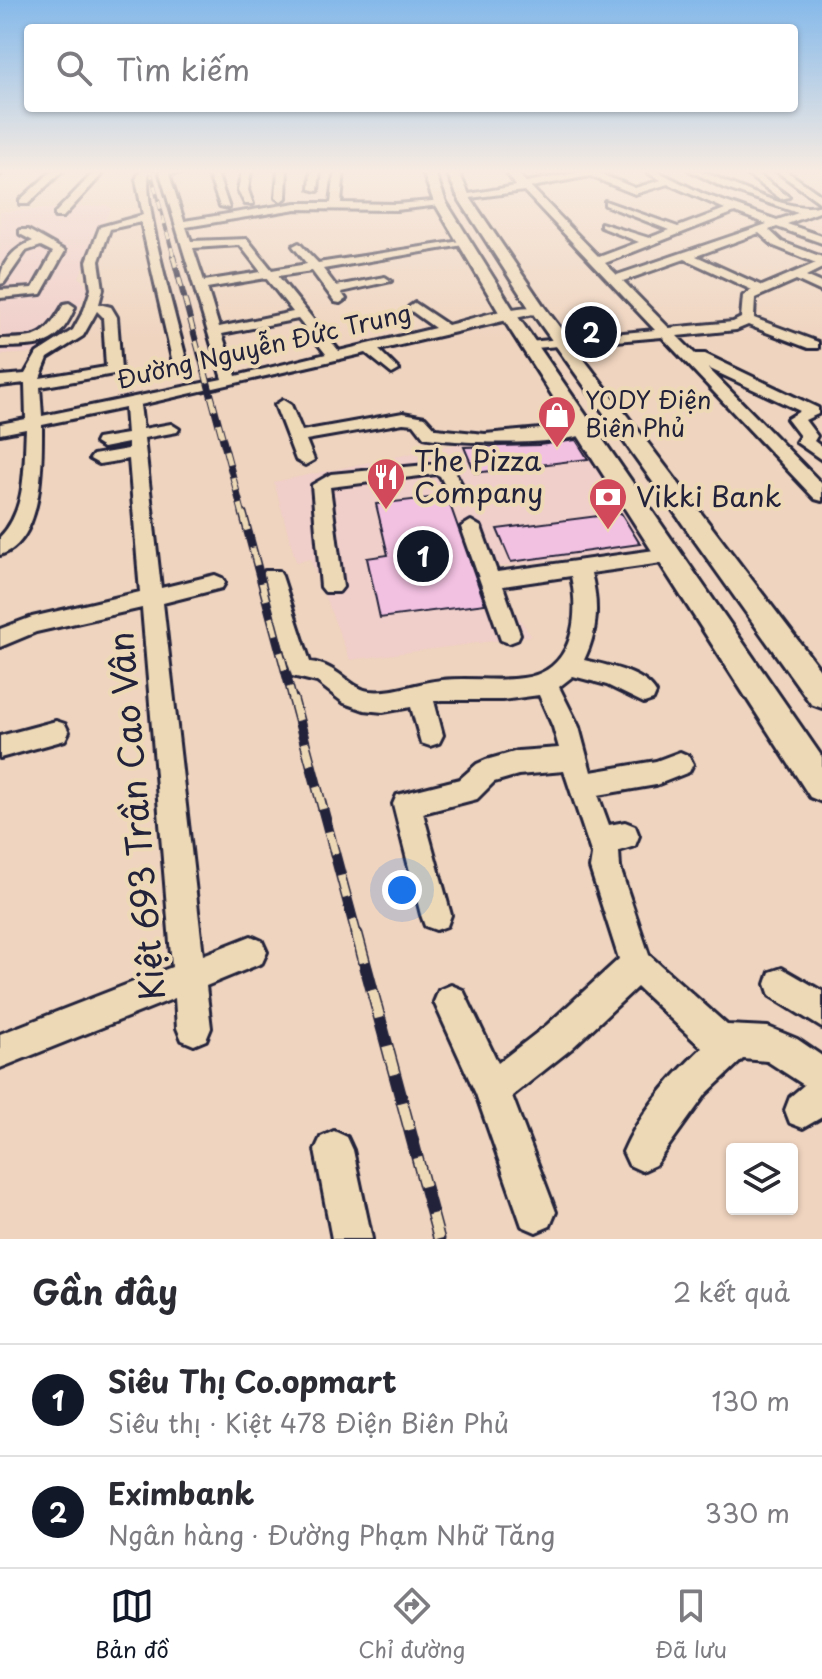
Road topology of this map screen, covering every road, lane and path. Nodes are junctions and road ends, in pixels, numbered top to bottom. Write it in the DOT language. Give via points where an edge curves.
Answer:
graph roads {
  1 [pos="105,228"];
  2 [pos="148,228"];
  3 [pos="181,228"];
  4 [pos="455,228"];
  5 [pos="483,228"];
  6 [pos="563,228"];
  7 [pos="621,228"];
  8 [pos="683,228"];
  9 [pos="763,228"];
  10 [pos="787,228"];
  11 [pos="759,229"];
  12 [pos="24,232"];
  13 [pos="822,240"];
  14 [pos="42,242"];
  15 [pos="463,242"];
  16 [pos="649,242"];
  17 [pos="719,242"];
  18 [pos="186,245"];
  19 [pos="299,246"];
  20 [pos="685,255"];
  21 [pos="143,259"];
  22 [pos="597,262"];
  23 [pos="822,262"];
  24 [pos="314,265"];
  25 [pos="271,272"];
  26 [pos="795,275"];
  27 [pos="0,280"];
  28 [pos="614,280"];
  29 [pos="385,281"];
  30 [pos="198,286"];
  31 [pos="822,288"];
  32 [pos="761,290"];
  33 [pos="0,294"];
  34 [pos="92,306"];
  35 [pos="69,307"];
  36 [pos="415,307"];
  37 [pos="539,311"];
  38 [pos="302,314"];
  39 [pos="508,314"];
  40 [pos="747,320"];
  41 [pos="390,329"];
  42 [pos="445,329"];
  43 [pos="213,332"];
  44 [pos="345,333"];
  45 [pos="666,334"];
  46 [pos="402,340"];
  47 [pos="814,342"];
  48 [pos="0,343"];
  49 [pos="562,343"];
  50 [pos="529,346"];
  51 [pos="364,349"];
  52 [pos="682,350"];
  53 [pos="335,356"];
  54 [pos="180,363"];
  55 [pos="392,370"];
  56 [pos="0,381"];
  57 [pos="33,381"];
  58 [pos="230,382"];
  59 [pos="192,390"];
  60 [pos="132,402"];
  61 [pos="283,405"];
  62 [pos="33,422"];
  63 [pos="0,429"];
  64 [pos="171,429"];
  65 [pos="585,430"];
  66 [pos="297,437"];
  67 [pos="136,442"];
  68 [pos="101,451"];
  69 [pos="822,455"];
  70 [pos="305,460"];
  71 [pos="660,476"];
  72 [pos="619,482"];
  73 [pos="457,493"];
  74 [pos="822,495"];
  75 [pos="471,527"];
  76 [pos="0,548"];
  77 [pos="669,555"];
  78 [pos="579,568"];
  79 [pos="272,576"];
  80 [pos="489,581"];
  81 [pos="215,583"];
  82 [pos="332,587"];
  83 [pos="153,597"];
  84 [pos="509,634"];
  85 [pos="0,638"];
  86 [pos="572,666"];
  87 [pos="546,684"];
  88 [pos="644,693"];
  89 [pos="420,694"];
  90 [pos="822,695"];
  91 [pos="56,732"];
  92 [pos="430,735"];
  93 [pos="0,747"];
  94 [pos="680,764"];
  95 [pos="577,772"];
  96 [pos="822,786"];
  97 [pos="436,915"];
  98 [pos="251,952"];
  99 [pos="637,965"];
  100 [pos="188,976"];
  101 [pos="782,984"];
  102 [pos="451,1002"];
  103 [pos="698,1004"];
  104 [pos="822,1011"];
  105 [pos="194,1028"];
  106 [pos="732,1046"];
  107 [pos="0,1051"];
  108 [pos="822,1077"];
  109 [pos="492,1090"];
  110 [pos="334,1150"];
  111 [pos="642,1152"];
  112 [pos="536,1212"];
  113 [pos="352,1239"];
  1 -- 34 [label="street" via="93,261 97,289"];
  2 -- 54 [label="street"];
  3 -- 18 [label="street"];
  4 -- 15 [label="main road"];
  5 -- 37 [label="main road"];
  6 -- 22 [label="street"];
  7 -- 16 [label="street"];
  8 -- 16 [label="street"];
  8 -- 17 [label="street"];
  9 -- 11 [label="street"];
  10 -- 13 [label="street"];
  11 -- 17 [label="street"];
  11 -- 23 [label="street" via="778,244"];
  12 -- 14 [label="street"];
  14 -- 27 [label="street" via="22,249"];
  14 -- 33 [label="street" via="59,251 39,289"];
  15 -- 24 [label="street"];
  15 -- 39 [label="main road"];
  16 -- 22 [label="street"];
  17 -- 20 [label="street"];
  18 -- 25 [label="street" via="237,235"];
  18 -- 30 [label="street"];
  19 -- 24 [label="street"];
  20 -- 28 [label="street"];
  20 -- 32 [label="street"];
  21 -- 54 [label="street" via="166,359"];
  22 -- 28 [label="street"];
  23 -- 26 [label="street"];
  24 -- 25 [label="street"];
  24 -- 29 [label="street" via="336,294"];
  25 -- 30 [label="street"];
  25 -- 38 [label="street"];
  26 -- 31 [label="street"];
  26 -- 32 [label="street"];
  28 -- 45 [label="street"];
  30 -- 43 [label="street"];
  32 -- 40 [label="street" via="749,296"];
  34 -- 57 [label="street" via="78,333 42,356"];
  34 -- 57 [label="street" via="110,317 114,370"];
  35 -- 48 [label="street" via="61,330 46,340"];
  36 -- 42 [label="street"];
  37 -- 39 [label="street, Đường Nguyễn Đức Trung"];
  37 -- 49 [label="main road"];
  38 -- 43 [label="street"];
  38 -- 53 [label="street"];
  39 -- 42 [label="street, Đường Nguyễn Đức Trung"];
  39 -- 50 [label="main road"];
  40 -- 45 [label="street" via="736,326"];
  40 -- 47 [label="street"];
  41 -- 46 [label="street"];
  42 -- 46 [label="street, Đường Nguyễn Đức Trung"];
  43 -- 58 [label="street"];
  44 -- 51 [label="street"];
  45 -- 49 [label="street"];
  45 -- 52 [label="street"];
  46 -- 51 [label="street, Đường Nguyễn Đức Trung"];
  49 -- 50 [label="street"];
  49 -- 71 [label="main road"];
  50 -- 65 [label="main road"];
  51 -- 53 [label="street, Đường Nguyễn Đức Trung"];
  51 -- 55 [label="street"];
  52 -- 69 [label="street" via="812,411 795,419 809,436 804,442"];
  52 -- 74 [label="street"];
  53 -- 58 [label="street, Đường Nguyễn Đức Trung"];
  54 -- 59 [label="street"];
  56 -- 57 [label="street"];
  57 -- 62 [label="street"];
  58 -- 59 [label="street, Đường Nguyễn Đức Trung"];
  59 -- 60 [label="street, Đường Nguyễn Đức Trung"];
  60 -- 62 [label="street, Đường Nguyễn Đức Trung"];
  60 -- 67 [label="street, Kiệt 693 Trần Cao Vân"];
  61 -- 66 [label="street"];
  62 -- 63 [label="street, Đường Nguyễn Đức Trung"];
  62 -- 76 [label="street" via="25,517"];
  64 -- 67 [label="street"];
  65 -- 66 [label="street" via="457,437 430,433 416,410"];
  65 -- 72 [label="main road"];
  66 -- 70 [label="street"];
  67 -- 68 [label="street"];
  67 -- 83 [label="street, Kiệt 693 Trần Cao Vân"];
  71 -- 72 [label="main road"];
  71 -- 90 [label="main road"];
  72 -- 77 [label="main road"];
  73 -- 82 [label="street" via="447,472 437,469 321,485"];
  75 -- 80 [label="street"];
  77 -- 78 [label="street"];
  77 -- 96 [label="main road"];
  78 -- 80 [label="street"];
  78 -- 86 [label="street" via="586,590 586,628"];
  79 -- 89 [label="street" via="300,669 328,676 363,700"];
  80 -- 84 [label="street"];
  81 -- 83 [label="street"];
  83 -- 85 [label="street" via="32,625"];
  83 -- 100 [label="street, Kiệt 693 Trần Cao Vân"];
  86 -- 87 [label="street"];
  86 -- 88 [label="street" via="613,677"];
  87 -- 89 [label="street"];
  87 -- 95 [label="street" via="566,727"];
  89 -- 92 [label="street"];
  91 -- 93 [label="street"];
  94 -- 95 [label="street" via="656,773"];
  95 -- 97 [label="street" via="518,763 486,772 467,790 407,804"];
  95 -- 99 [label="street" via="612,838 605,868"];
  98 -- 100 [label="street"];
  99 -- 106 [label="street" via="706,1031"];
  99 -- 109 [label="street"];
  100 -- 105 [label="street, Kiệt 693 Trần Cao Vân"];
  100 -- 107 [label="street"];
  101 -- 104 [label="street"];
  102 -- 109 [label="street"];
  103 -- 106 [label="street"];
  106 -- 108 [label="street" via="758,1041"];
  106 -- 111 [label="street" via="694,1081"];
  109 -- 112 [label="street"];
  110 -- 113 [label="street"];
}
